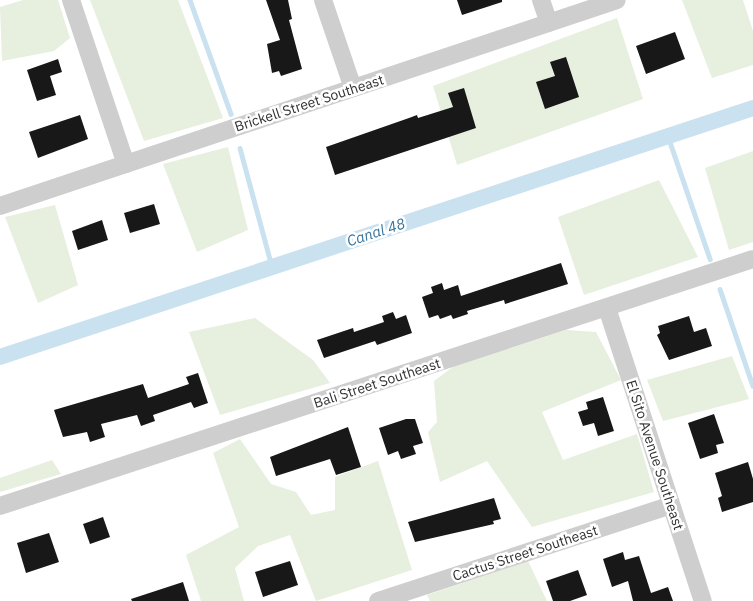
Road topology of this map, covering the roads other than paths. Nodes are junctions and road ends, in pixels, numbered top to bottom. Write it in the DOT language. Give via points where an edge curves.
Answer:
graph roads {
  1 [pos="71,0"];
  2 [pos="323,0"];
  3 [pos="541,0"];
  4 [pos="617,0"];
  5 [pos="549,23"];
  6 [pos="353,88"];
  7 [pos="126,164"];
  8 [pos="0,206"];
  9 [pos="753,259"];
  10 [pos="607,308"];
  11 [pos="671,505"];
  12 [pos="0,506"];
  13 [pos="378,601"];
  14 [pos="704,601"];
  1 -- 7 [label="street"];
  2 -- 6 [label="street"];
  3 -- 5 [label="street"];
  4 -- 5 [label="street, Brickell Street Southeast"];
  5 -- 6 [label="street, Brickell Street Southeast"];
  6 -- 7 [label="street, Brickell Street Southeast"];
  7 -- 8 [label="street, Brickell Street Southeast"];
  9 -- 10 [label="street, Bali Street Southeast"];
  10 -- 11 [label="street, El Sito Avenue Southeast"];
  10 -- 12 [label="street, Bali Street Southeast"];
  11 -- 13 [label="street, Cactus Street Southeast"];
  11 -- 14 [label="street, El Sito Avenue Southeast"];
}
